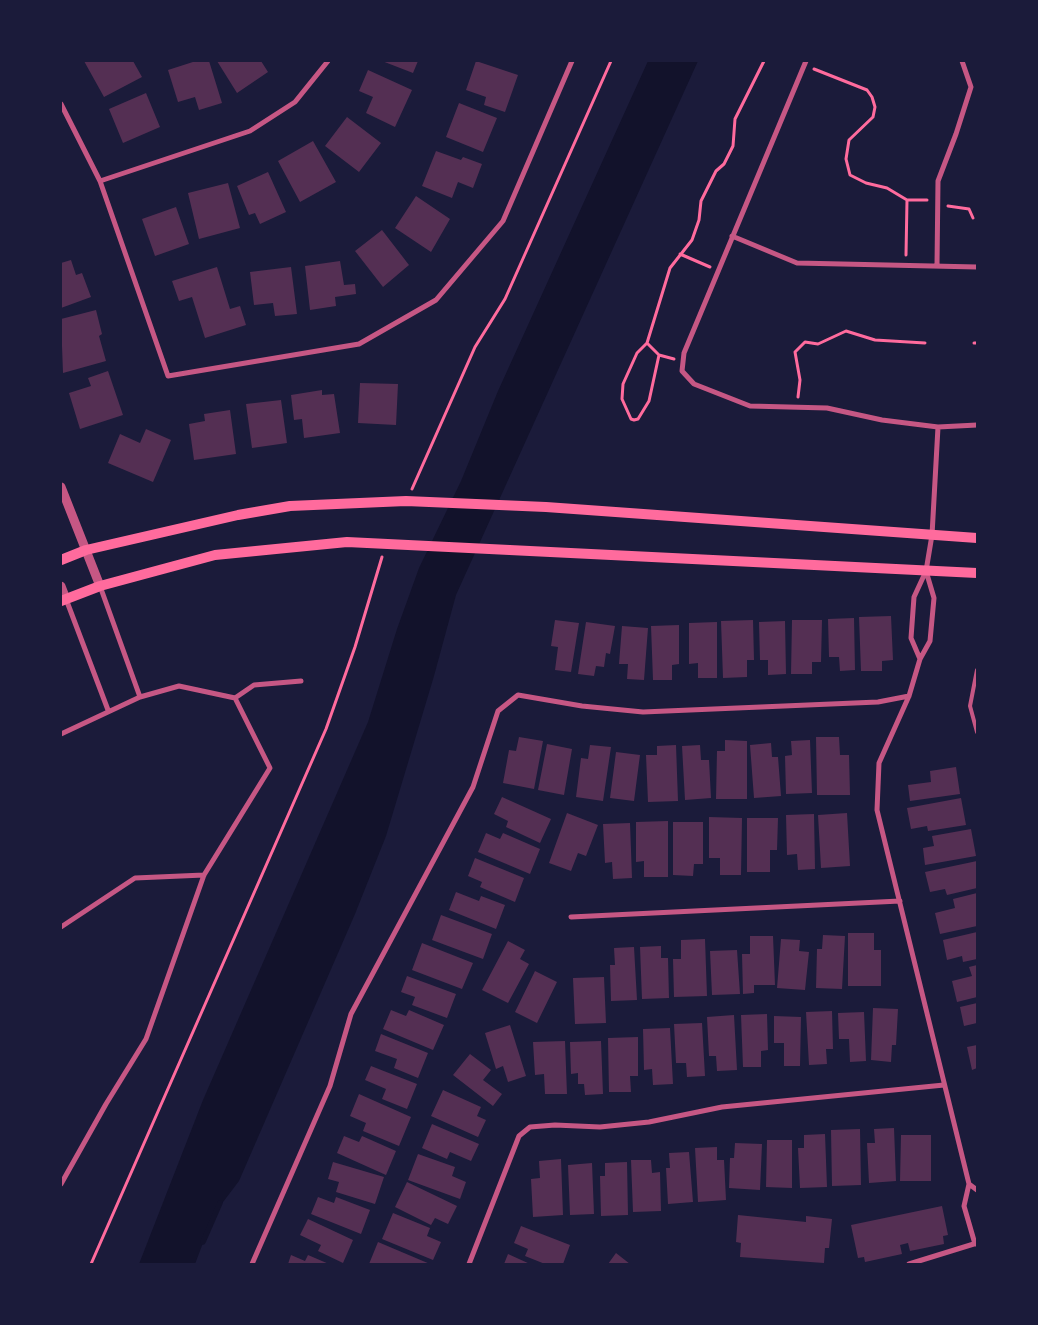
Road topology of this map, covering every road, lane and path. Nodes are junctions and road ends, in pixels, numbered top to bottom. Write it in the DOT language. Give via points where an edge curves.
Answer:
graph roads {
  1 [pos="328,61"];
  2 [pos="572,61"];
  3 [pos="610,61"];
  4 [pos="764,61"];
  5 [pos="962,61"];
  6 [pos="805,63"];
  7 [pos="61,104"];
  8 [pos="100,181"];
  9 [pos="907,200"];
  10 [pos="937,202"];
  11 [pos="973,218"];
  12 [pos="732,236"];
  13 [pos="680,254"];
  14 [pos="905,264"];
  15 [pos="937,265"];
  16 [pos="977,267"];
  17 [pos="718,270"];
  18 [pos="925,343"];
  19 [pos="648,344"];
  20 [pos="659,355"];
  21 [pos="683,362"];
  22 [pos="797,408"];
  23 [pos="977,425"];
  24 [pos="938,427"];
  25 [pos="61,487"];
  26 [pos="406,501"];
  27 [pos="932,535"];
  28 [pos="977,538"];
  29 [pos="385,544"];
  30 [pos="86,550"];
  31 [pos="61,560"];
  32 [pos="926,570"];
  33 [pos="977,573"];
  34 [pos="61,586"];
  35 [pos="100,586"];
  36 [pos="64,600"];
  37 [pos="920,659"];
  38 [pos="977,670"];
  39 [pos="301,681"];
  40 [pos="909,696"];
  41 [pos="140,697"];
  42 [pos="235,698"];
  43 [pos="108,710"];
  44 [pos="977,732"];
  45 [pos="61,734"];
  46 [pos="204,874"];
  47 [pos="900,901"];
  48 [pos="571,917"];
  49 [pos="61,927"];
  50 [pos="944,1085"];
  51 [pos="61,1184"];
  52 [pos="969,1184"];
  53 [pos="977,1190"];
  54 [pos="976,1244"];
  55 [pos="91,1264"];
  56 [pos="252,1264"];
  57 [pos="470,1264"];
  58 [pos="909,1264"];
  1 -- 8 [label="street" via="295,102 250,132"];
  2 -- 8 [label="street" via="503,221 436,300 360,344 168,376"];
  3 -- 26 [label="path" via="505,299 474,347"];
  4 -- 13 [label="path" via="735,119 733,146 701,201 692,240"];
  5 -- 10 [label="street" via="971,88 938,181"];
  6 -- 9 [label="path" via="866,90 872,97 873,117 849,140 846,159 850,175 887,188"];
  6 -- 12 [label="street"];
  7 -- 8 [label="street"];
  9 -- 10 [label="path"];
  9 -- 14 [label="path"];
  10 -- 11 [label="path" via="969,209"];
  10 -- 15 [label="street"];
  12 -- 14 [label="street" via="797,263"];
  12 -- 17 [label="street"];
  13 -- 17 [label="path"];
  13 -- 19 [label="path" via="670,268"];
  14 -- 15 [label="street"];
  15 -- 16 [label="street"];
  17 -- 21 [label="street"];
  18 -- 22 [label="path" via="875,340 846,331 818,344 805,342 795,352 800,380"];
  19 -- 20 [label="path"];
  19 -- 20 [label="path" via="637,353 624,384 622,399 631,419 638,419 649,401"];
  20 -- 21 [label="path"];
  21 -- 22 [label="street" via="682,371 694,384 750,406"];
  22 -- 24 [label="street" via="827,408 882,420"];
  23 -- 24 [label="street"];
  24 -- 27 [label="street"];
  25 -- 30 [label="street"];
  26 -- 27 [label="main road" via="546,507"];
  26 -- 30 [label="main road" via="290,506"];
  27 -- 28 [label="main road"];
  27 -- 32 [label="street"];
  29 -- 32 [label="main road"];
  29 -- 35 [label="main road" via="347,542 215,555"];
  29 -- 55 [label="path" via="355,647 326,730"];
  30 -- 31 [label="main road"];
  30 -- 35 [label="street"];
  32 -- 33 [label="main road"];
  32 -- 37 [label="street" via="934,598 930,641"];
  32 -- 37 [label="street" via="914,597 912,638"];
  34 -- 36 [label="street"];
  35 -- 36 [label="main road"];
  35 -- 41 [label="street"];
  36 -- 43 [label="street"];
  37 -- 40 [label="street"];
  38 -- 44 [label="lane" via="970,706"];
  39 -- 42 [label="street" via="254,685"];
  40 -- 47 [label="street" via="878,772 878,822"];
  40 -- 56 [label="street" via="878,702 643,712 518,695 498,710 473,787 351,1014 330,1086"];
  41 -- 42 [label="street" via="179,686"];
  41 -- 43 [label="street"];
  42 -- 46 [label="street" via="270,768"];
  43 -- 45 [label="street"];
  46 -- 49 [label="street" via="135,878"];
  46 -- 51 [label="street" via="146,1039"];
  47 -- 48 [label="street"];
  47 -- 50 [label="street"];
  50 -- 52 [label="street"];
  50 -- 57 [label="street" via="722,1107 649,1122 600,1127 530,1127 519,1136"];
  52 -- 53 [label="street"];
  52 -- 54 [label="street" via="964,1206"];
  54 -- 58 [label="street"];
}
